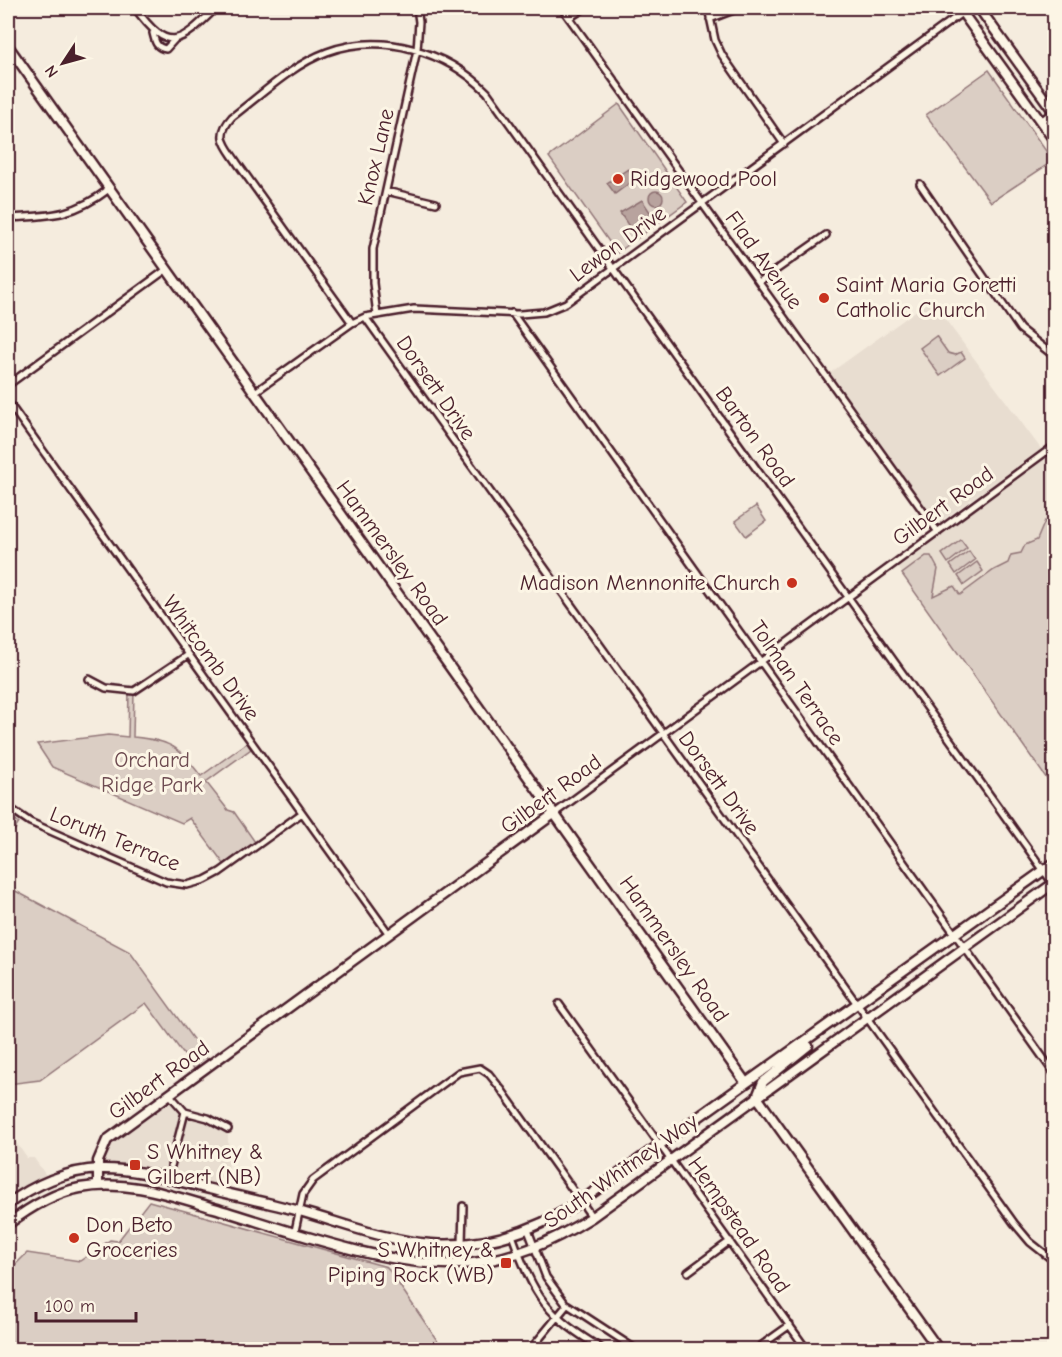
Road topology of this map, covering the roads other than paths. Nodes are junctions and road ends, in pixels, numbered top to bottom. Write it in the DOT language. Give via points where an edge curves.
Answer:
graph roads {
  1 [pos="135,8"];
  2 [pos="216,8"];
  3 [pos="417,8"];
  4 [pos="562,8"];
  5 [pos="585,8"];
  6 [pos="708,8"];
  7 [pos="739,8"];
  8 [pos="979,8"];
  9 [pos="961,10"];
  10 [pos="570,18"];
  11 [pos="710,19"];
  12 [pos="153,33"];
  13 [pos="175,39"];
  14 [pos="8,46"];
  15 [pos="417,50"];
  16 [pos="1054,111"];
  17 [pos="1041,121"];
  18 [pos="1054,140"];
  19 [pos="784,144"];
  20 [pos="920,184"];
  21 [pos="110,189"];
  22 [pos="386,191"];
  23 [pos="436,203"];
  24 [pos="702,203"];
  25 [pos="8,218"];
  26 [pos="826,235"];
  27 [pos="614,268"];
  28 [pos="167,269"];
  29 [pos="759,282"];
  30 [pos="512,314"];
  31 [pos="377,315"];
  32 [pos="365,317"];
  33 [pos="352,323"];
  34 [pos="1054,356"];
  35 [pos="8,385"];
  36 [pos="255,392"];
  37 [pos="8,402"];
  38 [pos="1054,446"];
  39 [pos="938,532"];
  40 [pos="850,597"];
  41 [pos="188,655"];
  42 [pos="761,662"];
  43 [pos="89,679"];
  44 [pos="663,733"];
  45 [pos="8,807"];
  46 [pos="302,813"];
  47 [pos="555,813"];
  48 [pos="1054,863"];
  49 [pos="1044,870"];
  50 [pos="1054,874"];
  51 [pos="1054,885"];
  52 [pos="389,934"];
  53 [pos="956,934"];
  54 [pos="964,948"];
  55 [pos="559,1004"];
  56 [pos="857,1006"];
  57 [pos="866,1019"];
  58 [pos="824,1028"];
  59 [pos="1054,1072"];
  60 [pos="746,1083"];
  61 [pos="171,1095"];
  62 [pos="757,1097"];
  63 [pos="185,1112"];
  64 [pos="228,1129"];
  65 [pos="660,1143"];
  66 [pos="672,1159"];
  67 [pos="171,1166"];
  68 [pos="98,1169"];
  69 [pos="98,1186"];
  70 [pos="582,1201"];
  71 [pos="8,1204"];
  72 [pos="463,1206"];
  73 [pos="299,1211"];
  74 [pos="592,1217"];
  75 [pos="8,1224"];
  76 [pos="528,1230"];
  77 [pos="295,1232"];
  78 [pos="512,1235"];
  79 [pos="730,1241"];
  80 [pos="462,1244"];
  81 [pos="535,1248"];
  82 [pos="518,1253"];
  83 [pos="1054,1261"];
  84 [pos="688,1272"];
  85 [pos="567,1305"];
  86 [pos="557,1318"];
  87 [pos="790,1324"];
  88 [pos="530,1350"];
  89 [pos="604,1350"];
  90 [pos="637,1350"];
  91 [pos="755,1350"];
  92 [pos="807,1350"];
  93 [pos="939,1350"];
  1 -- 12 [label="street"];
  2 -- 13 [label="street"];
  3 -- 15 [label="street, Knox Lane"];
  4 -- 10 [label="street, Flad Avenue"];
  5 -- 10 [label="street"];
  6 -- 11 [label="street"];
  7 -- 11 [label="street"];
  8 -- 16 [label="main road"];
  9 -- 17 [label="main road"];
  9 -- 19 [label="street, Lewon Drive"];
  10 -- 24 [label="street, Flad Avenue"];
  11 -- 19 [label="street" via="722,55"];
  12 -- 13 [label="street"];
  12 -- 13 [label="street" via="161,48 166,49"];
  14 -- 21 [label="main road, Hammersley Road"];
  15 -- 22 [label="street, Knox Lane"];
  15 -- 27 [label="street, Barton Road" via="453,64 488,92"];
  15 -- 33 [label="street, Barton Road" via="369,44 325,52 302,65 223,127 222,138 238,164"];
  16 -- 17 [label="street"];
  17 -- 18 [label="main road"];
  19 -- 24 [label="street, Lewon Drive"];
  20 -- 34 [label="street" via="1020,329"];
  21 -- 25 [label="street" via="80,208 60,215"];
  21 -- 28 [label="main road, Hammersley Road"];
  22 -- 23 [label="street"];
  22 -- 31 [label="street, Knox Lane" via="373,249"];
  24 -- 27 [label="street, Lewon Drive"];
  24 -- 29 [label="street, Flad Avenue"];
  26 -- 29 [label="street"];
  27 -- 30 [label="street, Lewon Drive" via="566,303 544,312"];
  27 -- 40 [label="street, Barton Road"];
  28 -- 35 [label="street"];
  28 -- 36 [label="main road, Hammersley Road"];
  29 -- 39 [label="street, Flad Avenue"];
  30 -- 31 [label="street, Lewon Drive" via="414,309"];
  30 -- 42 [label="street, Tolman Terrace"];
  31 -- 32 [label="street, Lewon Drive"];
  32 -- 33 [label="street, Lewon Drive"];
  32 -- 44 [label="street, Dorsett Drive"];
  33 -- 36 [label="street, Lewon Drive"];
  36 -- 47 [label="main road, Hammersley Road"];
  37 -- 41 [label="street, Whitcomb Drive"];
  38 -- 39 [label="street, Gilbert Road"];
  39 -- 40 [label="street, Gilbert Road"];
  40 -- 42 [label="street, Gilbert Road"];
  40 -- 49 [label="street, Barton Road"];
  41 -- 43 [label="street" via="134,691 106,688"];
  41 -- 46 [label="street, Whitcomb Drive"];
  42 -- 44 [label="street, Gilbert Road"];
  42 -- 53 [label="street, Tolman Terrace"];
  44 -- 47 [label="street, Gilbert Road"];
  44 -- 56 [label="street, Dorsett Drive"];
  45 -- 46 [label="street, Loruth Terrace" via="30,822 166,882 187,885 220,872"];
  46 -- 52 [label="street, Whitcomb Drive"];
  47 -- 52 [label="main road, Gilbert Road"];
  47 -- 60 [label="main road, Hammersley Road"];
  48 -- 49 [label="main road, South Whitney Way"];
  49 -- 50 [label="street"];
  49 -- 51 [label="street, Barton Road"];
  49 -- 53 [label="main road, South Whitney Way"];
  51 -- 54 [label="main road, South Whitney Way"];
  52 -- 61 [label="main road, Gilbert Road"];
  53 -- 54 [label="street, Tolman Terrace"];
  53 -- 56 [label="main road, South Whitney Way"];
  54 -- 57 [label="main road, South Whitney Way"];
  54 -- 59 [label="street, Tolman Terrace"];
  55 -- 65 [label="street, Hempstead Road"];
  56 -- 57 [label="street, Dorsett Drive"];
  56 -- 58 [label="main road, South Whitney Way"];
  57 -- 62 [label="main road, South Whitney Way"];
  57 -- 83 [label="street, Dorsett Drive" via="1014,1223"];
  58 -- 60 [label="main road, South Whitney Way"];
  58 -- 62 [label="main road" via="808,1047 760,1085"];
  60 -- 65 [label="main road, South Whitney Way"];
  61 -- 63 [label="street"];
  61 -- 68 [label="main road, Gilbert Road" via="107,1140"];
  62 -- 66 [label="main road, South Whitney Way"];
  62 -- 93 [label="main road"];
  63 -- 64 [label="street"];
  63 -- 67 [label="street, Gilbert Road"];
  65 -- 66 [label="street, Hempstead Road"];
  65 -- 70 [label="main road, South Whitney Way"];
  66 -- 74 [label="main road, South Whitney Way"];
  66 -- 79 [label="street, Hempstead Road"];
  68 -- 69 [label="main road, Gilbert Road"];
  68 -- 71 [label="main road, South Whitney Way" via="37,1185"];
  68 -- 73 [label="main road, South Whitney Way" via="140,1172"];
  69 -- 75 [label="main road, South Whitney Way" via="59,1194"];
  69 -- 77 [label="main road, South Whitney Way" via="159,1192"];
  70 -- 73 [label="street" via="501,1089 480,1068 459,1072 313,1180 303,1194"];
  70 -- 74 [label="street"];
  70 -- 76 [label="main road, South Whitney Way"];
  72 -- 80 [label="street"];
  73 -- 77 [label="street"];
  73 -- 80 [label="main road, South Whitney Way" via="402,1239"];
  74 -- 81 [label="main road, South Whitney Way"];
  76 -- 78 [label="main road, South Whitney Way"];
  76 -- 81 [label="street"];
  77 -- 82 [label="main road, South Whitney Way" via="408,1261 464,1264"];
  78 -- 80 [label="main road, South Whitney Way"];
  78 -- 82 [label="street"];
  79 -- 84 [label="street"];
  79 -- 87 [label="street, Hempstead Road"];
  81 -- 82 [label="main road, South Whitney Way"];
  81 -- 85 [label="street" via="546,1277"];
  82 -- 86 [label="street" via="529,1280"];
  85 -- 86 [label="street"];
  85 -- 90 [label="street"];
  86 -- 88 [label="street"];
  86 -- 89 [label="street"];
  87 -- 91 [label="street"];
  87 -- 92 [label="street, Hempstead Road"];
}
